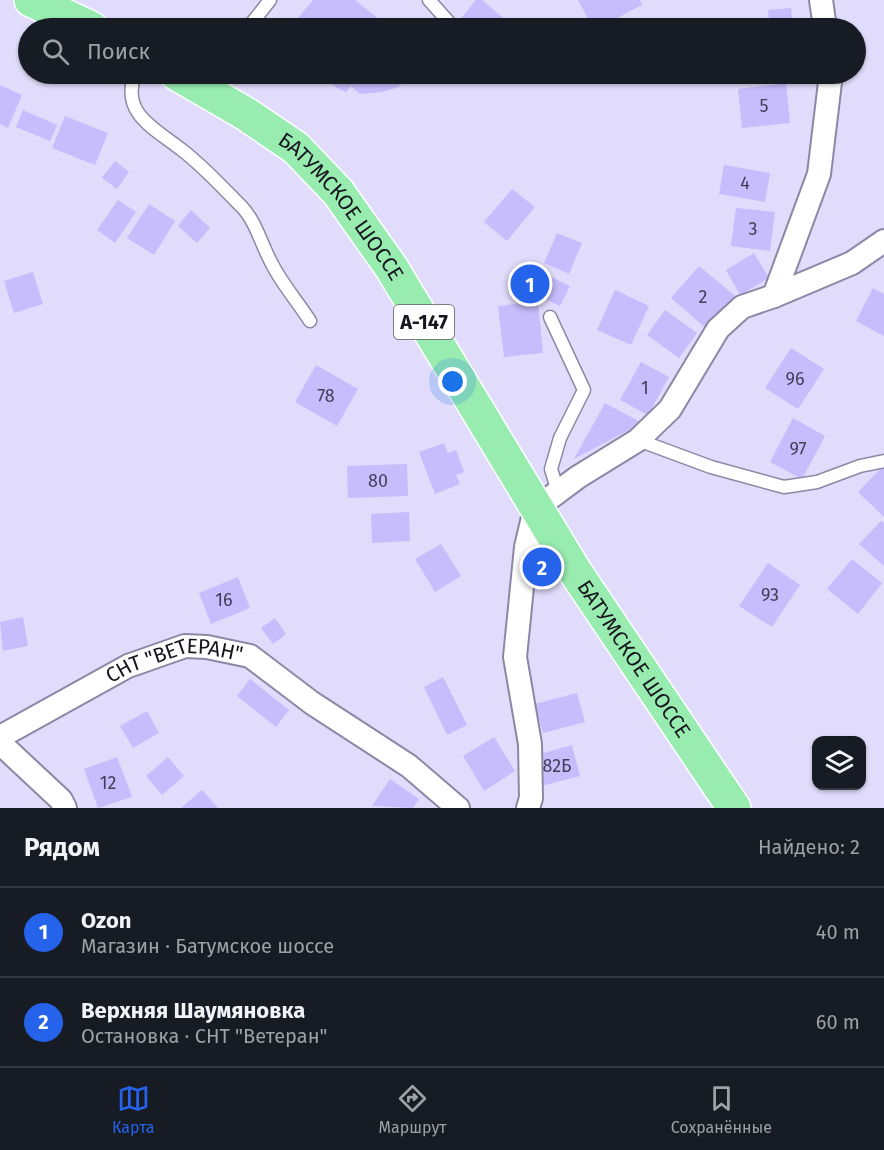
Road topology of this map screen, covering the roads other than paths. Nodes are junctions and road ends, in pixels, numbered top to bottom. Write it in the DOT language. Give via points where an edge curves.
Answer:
graph roads {
  1 [pos="31,0"];
  2 [pos="270,0"];
  3 [pos="429,0"];
  4 [pos="821,0"];
  5 [pos="70,18"];
  6 [pos="256,18"];
  7 [pos="445,18"];
  8 [pos="824,18"];
  9 [pos="131,84"];
  10 [pos="218,84"];
  11 [pos="830,84"];
  12 [pos="884,241"];
  13 [pos="774,296"];
  14 [pos="550,316"];
  15 [pos="310,321"];
  16 [pos="638,440"];
  17 [pos="884,460"];
  18 [pos="547,500"];
  19 [pos="0,737"];
  20 [pos="0,743"];
  21 [pos="65,808"];
  22 [pos="458,808"];
  23 [pos="528,808"];
  24 [pos="734,808"];
  1 -- 5 [label="highway"];
  2 -- 6 [label="lane"];
  3 -- 7 [label="lane"];
  4 -- 8 [label="street"];
  9 -- 15 [label="lane" via="132,101 153,132 182,150 246,212 273,267"];
  10 -- 18 [label="highway, БАТУМСКОЕ ШОССЕ / А-147" via="296,148 338,192"];
  11 -- 13 [label="street" via="819,174"];
  12 -- 13 [label="street" via="852,263"];
  13 -- 16 [label="street" via="742,307 718,329 670,409"];
  14 -- 18 [label="lane" via="584,390 560,438"];
  16 -- 17 [label="lane" via="784,488 817,482"];
  16 -- 18 [label="street"];
  18 -- 23 [label="street" via="526,547 515,657 530,744"];
  18 -- 24 [label="highway, БАТУМСКОЕ ШОССЕ / А-147" via="699,760"];
  19 -- 22 [label="street, СНТ \"ВЕТЕРАН\"" via="128,666 185,646 207,647 250,656 312,703 409,766"];
  20 -- 21 [label="street"];
}
